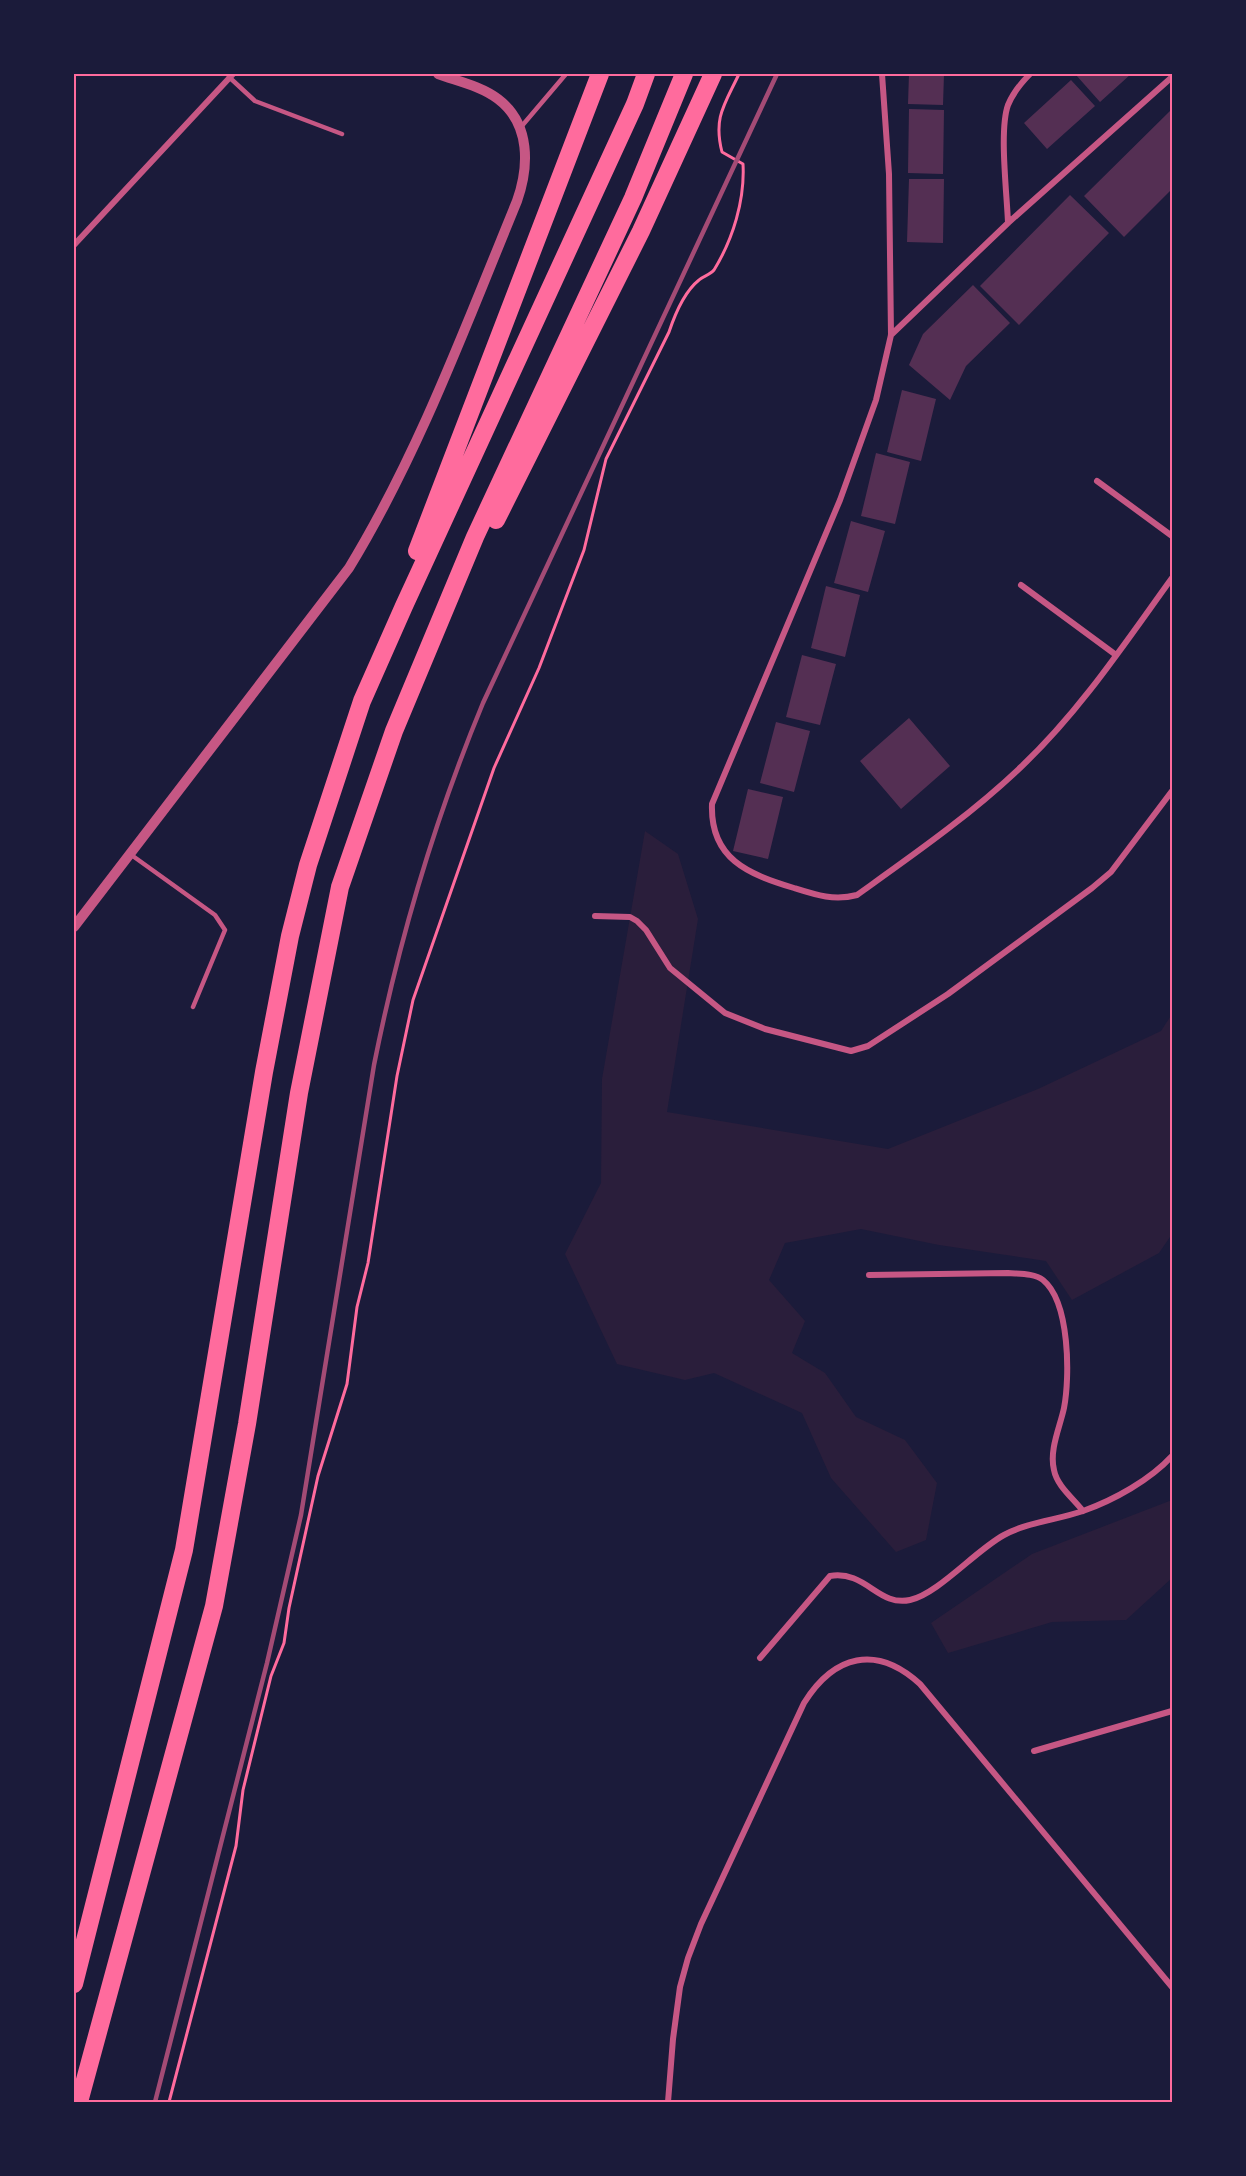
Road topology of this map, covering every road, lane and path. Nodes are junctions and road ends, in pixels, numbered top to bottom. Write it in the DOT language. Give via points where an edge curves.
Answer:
graph roads {
  1 [pos="438,74"];
  2 [pos="566,74"];
  3 [pos="600,74"];
  4 [pos="646,74"];
  5 [pos="684,74"];
  6 [pos="713,74"];
  7 [pos="739,74"];
  8 [pos="882,74"];
  9 [pos="1030,74"];
  10 [pos="231,75"];
  11 [pos="1173,77"];
  12 [pos="520,129"];
  13 [pos="342,134"];
  14 [pos="1008,224"];
  15 [pos="74,245"];
  16 [pos="891,335"];
  17 [pos="1097,481"];
  18 [pos="1173,536"];
  19 [pos="1173,579"];
  20 [pos="1021,585"];
  21 [pos="447,605"];
  22 [pos="404,606"];
  23 [pos="1116,655"];
  24 [pos="1173,791"];
  25 [pos="130,854"];
  26 [pos="595,916"];
  27 [pos="74,927"];
  28 [pos="193,1007"];
  29 [pos="869,1275"];
  30 [pos="1173,1456"];
  31 [pos="1083,1511"];
  32 [pos="760,1658"];
  33 [pos="1173,1711"];
  34 [pos="1034,1751"];
  35 [pos="74,1984"];
  36 [pos="1173,1988"];
  37 [pos="79,2103"];
  38 [pos="169,2103"];
  39 [pos="668,2103"];
  1 -- 12 [label="street" via="498,99"];
  2 -- 12 [label="lane"];
  3 -- 22 [label="highway" via="419,545 407,581"];
  4 -- 22 [label="highway"];
  5 -- 21 [label="highway" via="633,198"];
  6 -- 21 [label="highway" via="641,231 497,517"];
  7 -- 38 [label="path" via="719,116 717,131 722,152 743,164 744,191 737,217 713,272 698,280 675,312 669,332 606,459 584,550 539,668 494,768 413,1000 357,1307 347,1384 318,1476 284,1644 271,1676 243,1790 236,1846"];
  8 -- 16 [label="street" via="889,174"];
  9 -- 14 [label="street" via="1008,105 1005,122"];
  10 -- 13 [label="lane" via="255,101"];
  10 -- 15 [label="street"];
  11 -- 14 [label="street"];
  12 -- 25 [label="street" via="526,147 521,191 411,454 383,511 310,622"];
  14 -- 16 [label="street"];
  16 -- 23 [label="street" via="876,400 840,500 712,804 711,821 719,842 750,873 815,895 840,900 857,895 1022,766 1083,699"];
  17 -- 18 [label="street"];
  19 -- 23 [label="street"];
  20 -- 23 [label="street"];
  21 -- 37 [label="highway" via="394,731 340,887 300,1093 214,1606"];
  22 -- 35 [label="highway" via="362,701 336,776 290,936 184,1550"];
  24 -- 26 [label="street" via="1111,872 1092,888 948,994 857,1050 765,1029 725,1013 670,968 637,921"];
  25 -- 27 [label="street"];
  25 -- 28 [label="lane" via="215,915 225,930"];
  29 -- 31 [label="street" via="1008,1273 1045,1281 1056,1300 1065,1332 1068,1367 1055,1441 1054,1471"];
  30 -- 31 [label="street" via="1125,1491"];
  31 -- 32 [label="street" via="1005,1535 910,1600 894,1601 848,1574 830,1576"];
  33 -- 34 [label="street"];
  36 -- 39 [label="street" via="920,1684 893,1664 852,1660 818,1681 804,1704 701,1924 680,1988"];
}
